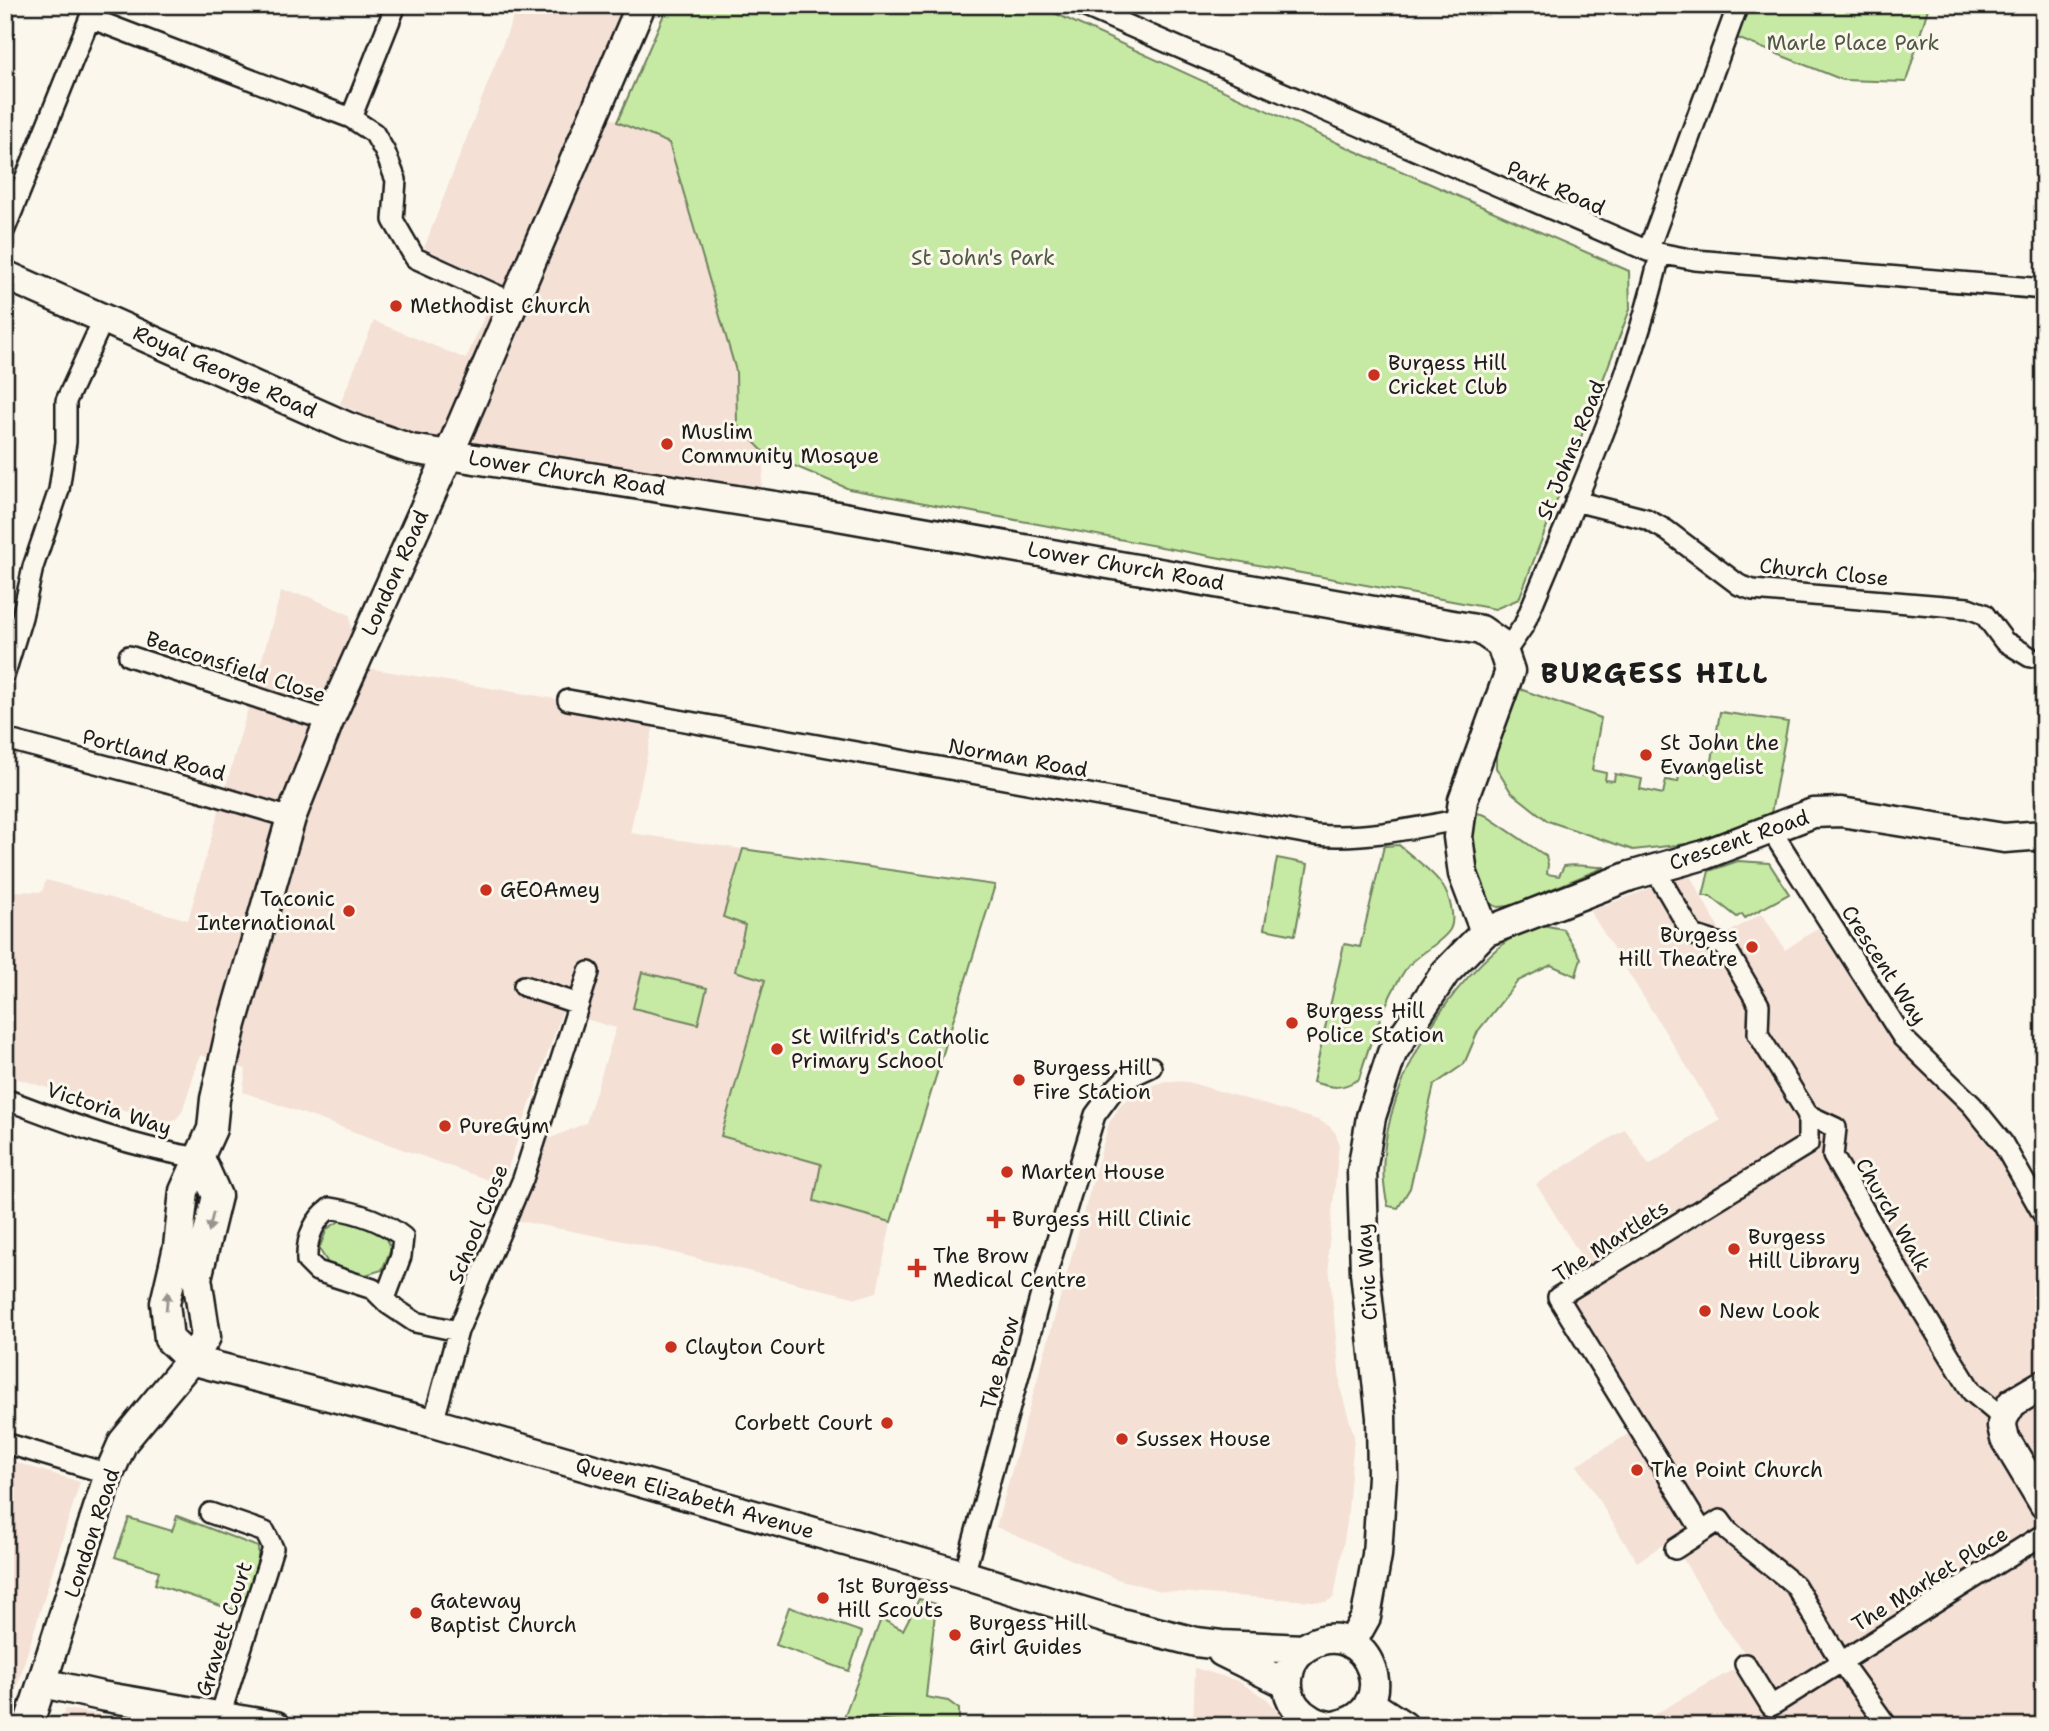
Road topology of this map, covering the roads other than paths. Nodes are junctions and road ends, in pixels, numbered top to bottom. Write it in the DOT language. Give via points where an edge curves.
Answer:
graph roads {
  1 [pos="396,5"];
  2 [pos="642,5"];
  3 [pos="1081,5"];
  4 [pos="1738,5"];
  5 [pos="93,12"];
  6 [pos="351,118"];
  7 [pos="5,229"];
  8 [pos="1654,253"];
  9 [pos="5,275"];
  10 [pos="2044,289"];
  11 [pos="514,303"];
  12 [pos="104,318"];
  13 [pos="449,454"];
  14 [pos="1575,501"];
  15 [pos="1504,654"];
  16 [pos="129,656"];
  17 [pos="2030,657"];
  18 [pos="5,673"];
  19 [pos="568,701"];
  20 [pos="329,721"];
  21 [pos="5,739"];
  22 [pos="291,818"];
  23 [pos="1461,819"];
  24 [pos="1771,830"];
  25 [pos="2044,835"];
  26 [pos="1654,868"];
  27 [pos="1485,932"];
  28 [pos="589,972"];
  29 [pos="524,986"];
  30 [pos="579,1004"];
  31 [pos="1151,1067"];
  32 [pos="5,1099"];
  33 [pos="1808,1115"];
  34 [pos="1808,1144"];
  35 [pos="1833,1156"];
  36 [pos="200,1158"];
  37 [pos="2044,1216"];
  38 [pos="388,1304"];
  39 [pos="458,1331"];
  40 [pos="191,1360"];
  41 [pos="2044,1384"];
  42 [pos="2003,1418"];
  43 [pos="433,1423"];
  44 [pos="5,1443"];
  45 [pos="110,1474"];
  46 [pos="2044,1504"];
  47 [pos="210,1513"];
  48 [pos="1702,1531"];
  49 [pos="2044,1534"];
  50 [pos="1675,1549"];
  51 [pos="964,1576"];
  52 [pos="1196,1642"];
  53 [pos="1351,1644"];
  54 [pos="1303,1649"];
  55 [pos="1841,1662"];
  56 [pos="1745,1664"];
  57 [pos="43,1683"];
  58 [pos="1287,1684"];
  59 [pos="1369,1703"];
  60 [pos="220,1716"];
  61 [pos="189,1718"];
  62 [pos="1885,1723"];
  63 [pos="29,1726"];
  64 [pos="276,1726"];
  65 [pos="1331,1726"];
  66 [pos="1405,1726"];
  1 -- 6 [label="street"];
  2 -- 11 [label="street, London Road"];
  3 -- 8 [label="street, Park Road"];
  4 -- 8 [label="street, St Johns Road"];
  5 -- 6 [label="street"];
  5 -- 7 [label="street"];
  6 -- 11 [label="street" via="374,133 385,152 396,180 393,220 415,258"];
  8 -- 10 [label="street, Park Road"];
  8 -- 14 [label="street, St Johns Road" via="1651,295 1625,376"];
  9 -- 12 [label="street, Royal George Road"];
  11 -- 13 [label="street, London Road"];
  12 -- 13 [label="street, Royal George Road" via="348,427 411,449"];
  12 -- 18 [label="street" via="66,401 59,490"];
  13 -- 15 [label="street, Lower Church Road" via="832,515 1482,630 1500,644"];
  13 -- 20 [label="street, London Road"];
  14 -- 15 [label="street, St Johns Road" via="1524,625"];
  14 -- 17 [label="street, Church Close" via="1646,519 1739,585 1753,590 1968,608 1984,614 2004,641"];
  15 -- 23 [label="street" via="1510,671"];
  16 -- 20 [label="street, Beaconsfield Close"];
  19 -- 23 [label="street, Norman Road" via="1315,835 1396,832"];
  20 -- 22 [label="street, London Road"];
  21 -- 22 [label="street, Portland Road"];
  22 -- 36 [label="street, London Road" via="232,1024 212,1129"];
  23 -- 27 [label="street" via="1458,837 1464,874"];
  24 -- 25 [label="street, Crescent Road" via="1813,813 1841,812 2004,838"];
  24 -- 26 [label="street, Crescent Road"];
  24 -- 37 [label="street, Crescent Way" via="1903,1038 1972,1105 2002,1142"];
  26 -- 27 [label="street, Crescent Road"];
  26 -- 33 [label="street, Church Walk" via="1693,935 1724,945 1759,1005 1758,1034"];
  27 -- 53 [label="street, Civic Way" via="1445,973 1416,1013 1392,1053 1371,1117 1362,1171 1363,1230 1381,1417 1382,1476 1377,1555 1366,1617"];
  28 -- 30 [label="street, School Close"];
  29 -- 30 [label="street"];
  30 -- 39 [label="street, School Close" via="523,1179"];
  31 -- 51 [label="street, The Brow" via="1125,1079 1095,1115"];
  32 -- 36 [label="street, Victoria Way" via="162,1153"];
  33 -- 34 [label="street"];
  33 -- 35 [label="street, Church Walk" via="1836,1128"];
  34 -- 35 [label="street"];
  34 -- 48 [label="street, The Martlets" via="1558,1297"];
  35 -- 42 [label="street, Church Walk" via="1972,1392"];
  36 -- 40 [label="street, London Road" via="184,1191 178,1247 164,1303 169,1339"];
  38 -- 38 [label="street" via="373,1289 317,1271 307,1261 306,1245 317,1218 330,1208 388,1225 403,1237 386,1296"];
  38 -- 39 [label="street" via="415,1322"];
  39 -- 43 [label="street, School Close"];
  40 -- 43 [label="street, Queen Elizabeth Avenue"];
  40 -- 45 [label="street, London Road" via="123,1442"];
  41 -- 42 [label="street" via="2012,1404"];
  42 -- 46 [label="street" via="2006,1438"];
  43 -- 51 [label="street, Queen Elizabeth Avenue"];
  44 -- 45 [label="street"];
  45 -- 57 [label="street, London Road"];
  47 -- 60 [label="street, Gravett Court" via="265,1532 273,1548"];
  48 -- 50 [label="street"];
  48 -- 55 [label="street, The Market Place" via="1720,1520 1794,1585"];
  49 -- 55 [label="street, The Market Place"];
  51 -- 52 [label="street, Queen Elizabeth Avenue"];
  52 -- 54 [label="street, Queen Elizabeth Avenue"];
  52 -- 58 [label="street, Queen Elizabeth Avenue"];
  53 -- 54 [label="street, Queen Elizabeth Avenue" via="1326,1639"];
  53 -- 59 [label="street" via="1373,1671 1374,1693"];
  54 -- 58 [label="street" via="1291,1664"];
  55 -- 56 [label="street, The Market Place" via="1771,1706"];
  55 -- 62 [label="street"];
  57 -- 61 [label="street"];
  57 -- 63 [label="street, London Road"];
  58 -- 65 [label="street" via="1302,1715"];
  59 -- 65 [label="street" via="1357,1717"];
  59 -- 66 [label="street"];
  60 -- 61 [label="street"];
  60 -- 64 [label="street"];
}
